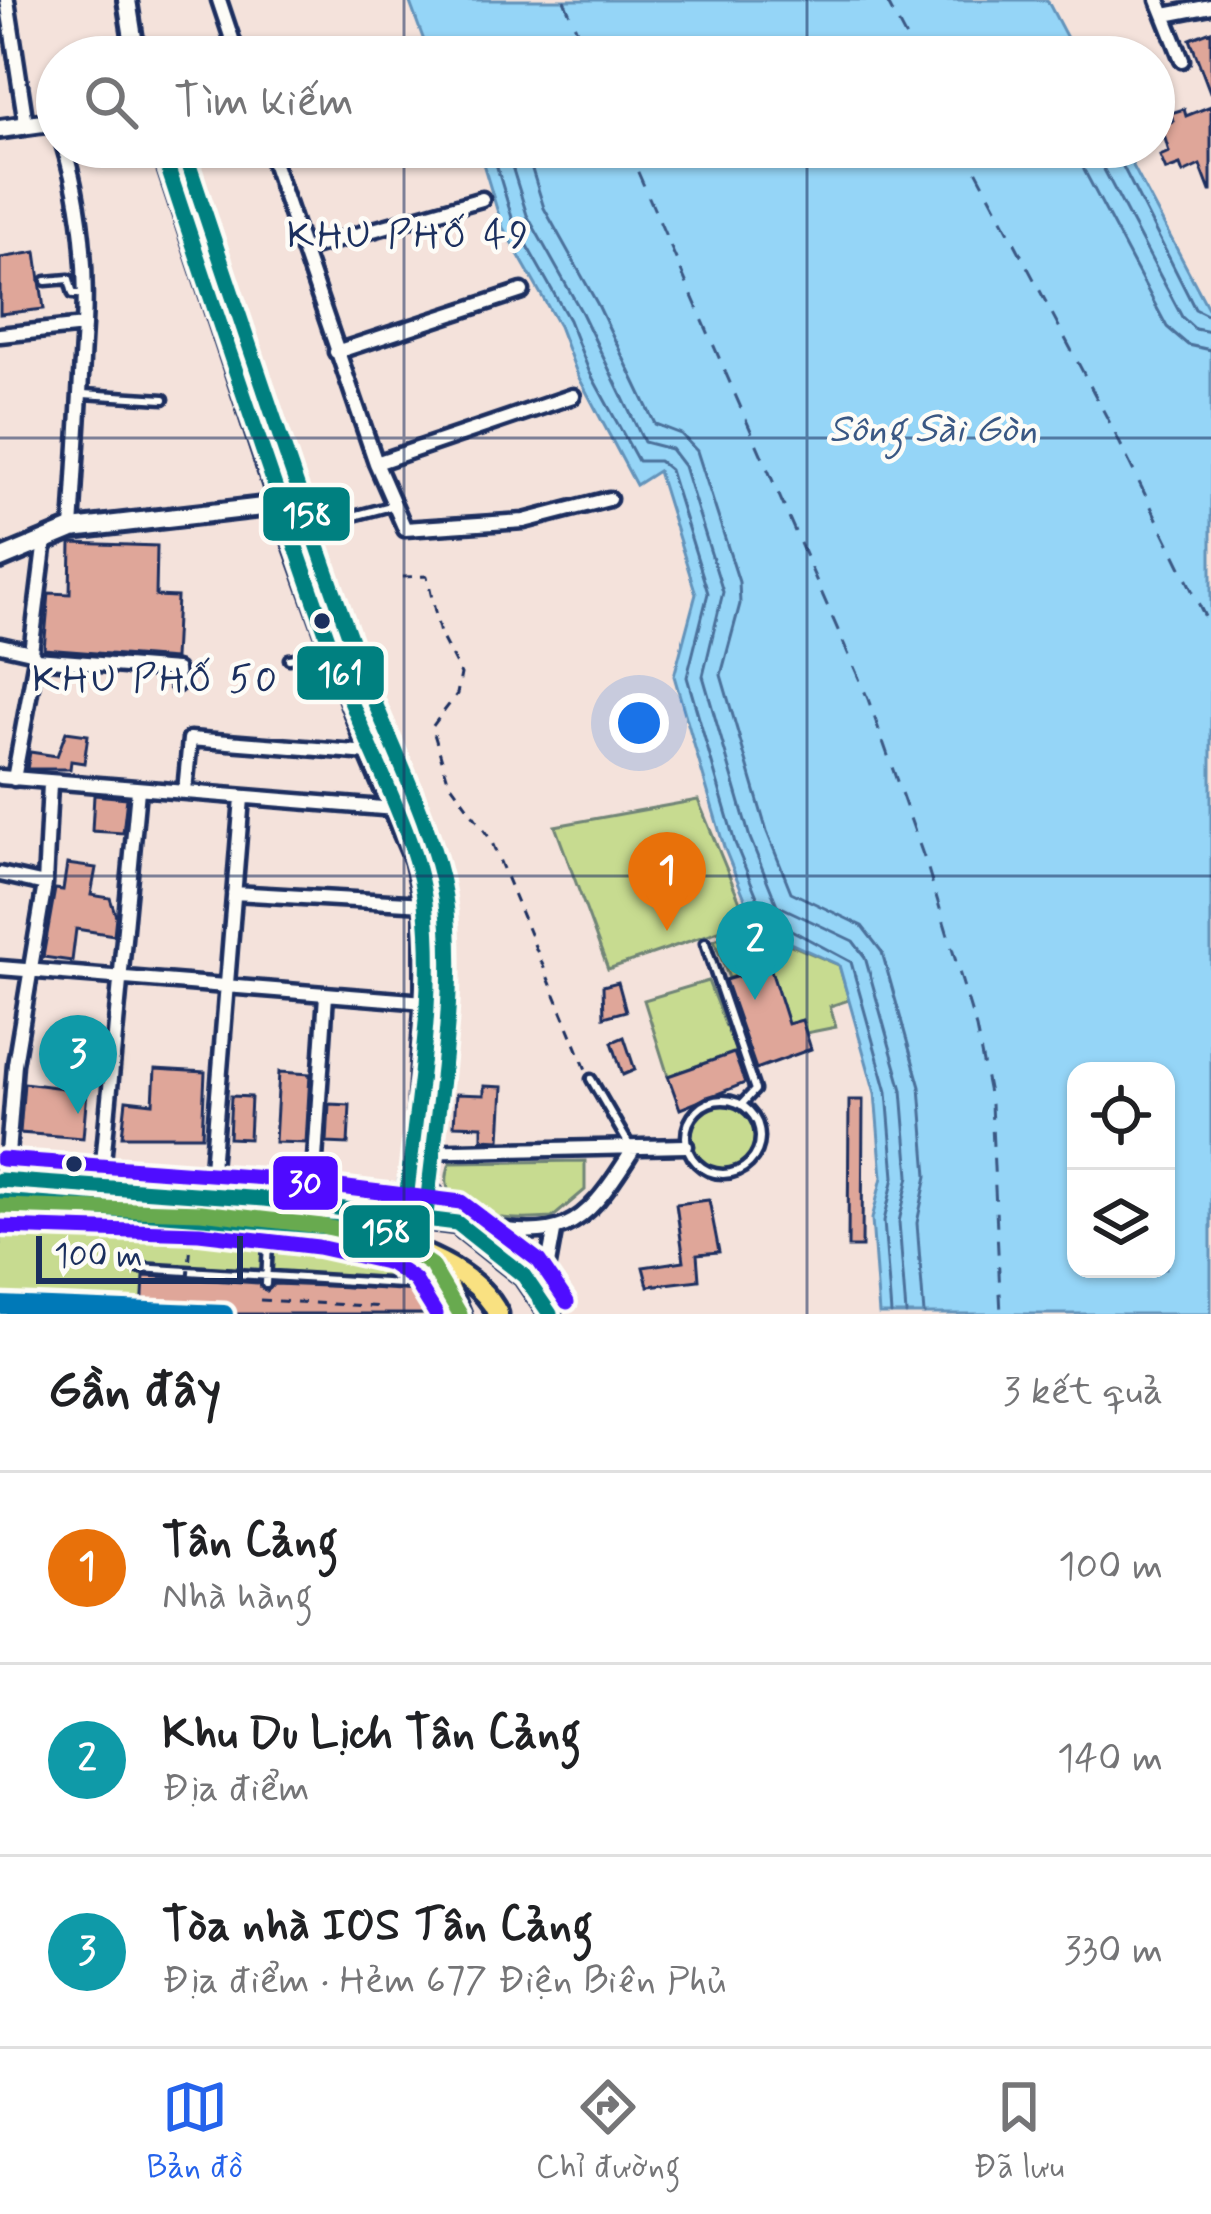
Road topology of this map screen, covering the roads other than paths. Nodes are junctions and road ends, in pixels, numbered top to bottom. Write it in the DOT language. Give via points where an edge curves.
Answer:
graph roads {
  1 [pos="7,0"];
  2 [pos="127,0"];
  3 [pos="1158,0"];
  4 [pos="221,1"];
  5 [pos="1211,6"];
  6 [pos="1165,15"];
  7 [pos="133,36"];
  8 [pos="232,36"];
  9 [pos="1173,36"];
  10 [pos="1175,41"];
  11 [pos="1182,60"];
  12 [pos="36,123"];
  13 [pos="26,124"];
  14 [pos="0,129"];
  15 [pos="70,168"];
  16 [pos="168,168"];
  17 [pos="275,168"];
  18 [pos="482,199"];
  19 [pos="303,250"];
  20 [pos="46,281"];
  21 [pos="522,291"];
  22 [pos="86,294"];
  23 [pos="84,326"];
  24 [pos="0,335"];
  25 [pos="336,352"];
  26 [pos="80,393"];
  27 [pos="573,397"];
  28 [pos="164,399"];
  29 [pos="376,463"];
  30 [pos="609,499"];
  31 [pos="280,505"];
  32 [pos="395,505"];
  33 [pos="72,529"];
  34 [pos="291,532"];
  35 [pos="45,540"];
  36 [pos="0,560"];
  37 [pos="0,645"];
  38 [pos="334,652"];
  39 [pos="33,656"];
  40 [pos="289,659"];
  41 [pos="177,684"];
  42 [pos="369,752"];
  43 [pos="7,778"];
  44 [pos="50,784"];
  45 [pos="138,790"];
  46 [pos="184,790"];
  47 [pos="242,798"];
  48 [pos="395,809"];
  49 [pos="0,874"];
  50 [pos="45,884"];
  51 [pos="234,893"];
  52 [pos="425,904"];
  53 [pos="705,943"];
  54 [pos="0,968"];
  55 [pos="29,973"];
  56 [pos="122,976"];
  57 [pos="226,985"];
  58 [pos="326,995"];
  59 [pos="425,1002"];
  60 [pos="8,1063"];
  61 [pos="591,1079"];
  62 [pos="741,1105"];
  63 [pos="686,1146"];
  64 [pos="632,1151"];
  65 [pos="414,1161"];
  66 [pos="3,1180"];
  67 [pos="101,1184"];
  68 [pos="210,1194"];
  69 [pos="312,1204"];
  70 [pos="0,1206"];
  71 [pos="405,1212"];
  72 [pos="269,1219"];
  73 [pos="457,1223"];
  74 [pos="554,1232"];
  75 [pos="398,1243"];
  76 [pos="138,1268"];
  77 [pos="266,1280"];
  78 [pos="418,1285"];
  79 [pos="460,1314"];
  80 [pos="498,1314"];
  81 [pos="550,1314"];
  1 -- 13 [label="street"];
  2 -- 7 [label="main road"];
  3 -- 6 [label="street"];
  4 -- 8 [label="street"];
  5 -- 6 [label="street"];
  6 -- 9 [label="street"];
  10 -- 11 [label="street"];
  12 -- 13 [label="main road"];
  13 -- 14 [label="main road"];
  15 -- 22 [label="street"];
  16 -- 31 [label="main road"];
  17 -- 19 [label="street"];
  18 -- 19 [label="street"];
  19 -- 25 [label="street"];
  20 -- 22 [label="lane" via="68,279 74,294"];
  21 -- 25 [label="street"];
  22 -- 23 [label="street"];
  23 -- 24 [label="street"];
  23 -- 26 [label="street"];
  25 -- 29 [label="street"];
  26 -- 28 [label="lane"];
  26 -- 33 [label="street"];
  27 -- 29 [label="street"];
  29 -- 32 [label="street"];
  30 -- 32 [label="street" via="524,521 405,529"];
  31 -- 33 [label="main road"];
  31 -- 34 [label="main road"];
  32 -- 34 [label="lane"];
  33 -- 35 [label="main road"];
  34 -- 38 [label="main road"];
  35 -- 36 [label="main road"];
  35 -- 39 [label="street"];
  37 -- 39 [label="street"];
  38 -- 40 [label="lane"];
  38 -- 42 [label="main road"];
  39 -- 41 [label="street" via="176,670"];
  39 -- 43 [label="street"];
  42 -- 46 [label="street" via="190,739"];
  42 -- 48 [label="main road"];
  43 -- 44 [label="street"];
  44 -- 45 [label="street"];
  44 -- 50 [label="street"];
  45 -- 46 [label="street"];
  45 -- 56 [label="street"];
  46 -- 47 [label="street"];
  47 -- 48 [label="street"];
  47 -- 51 [label="street"];
  48 -- 52 [label="main road"];
  49 -- 50 [label="street"];
  50 -- 55 [label="street"];
  51 -- 52 [label="street"];
  51 -- 57 [label="street"];
  52 -- 59 [label="main road"];
  53 -- 62 [label="lane" via="755,1090"];
  54 -- 55 [label="street"];
  55 -- 56 [label="street"];
  55 -- 60 [label="street"];
  56 -- 57 [label="street"];
  56 -- 67 [label="street"];
  57 -- 58 [label="street"];
  57 -- 68 [label="street"];
  58 -- 59 [label="street"];
  58 -- 69 [label="street"];
  59 -- 65 [label="main road"];
  60 -- 66 [label="street"];
  61 -- 64 [label="lane"];
  62 -- 63 [label="lane" via="704,1106 688,1124"];
  62 -- 63 [label="lane" via="760,1136 742,1170 705,1170"];
  63 -- 64 [label="street"];
  64 -- 65 [label="street"];
  64 -- 74 [label="street" via="587,1212"];
  65 -- 71 [label="main road"];
  65 -- 73 [label="main road"];
  66 -- 67 [label="main road"];
  67 -- 68 [label="main road"];
  68 -- 69 [label="main road"];
  69 -- 71 [label="main road"];
  70 -- 72 [label="main road" via="106,1205"];
  71 -- 73 [label="main road"];
  71 -- 75 [label="main road"];
  72 -- 75 [label="main road"];
  72 -- 77 [label="lane"];
  73 -- 74 [label="street"];
  73 -- 81 [label="main road" via="524,1276"];
  74 -- 81 [label="street"];
  75 -- 79 [label="main road" via="431,1265"];
  75 -- 80 [label="main road" via="460,1269"];
  76 -- 77 [label="lane"];
  77 -- 78 [label="lane"];
}
